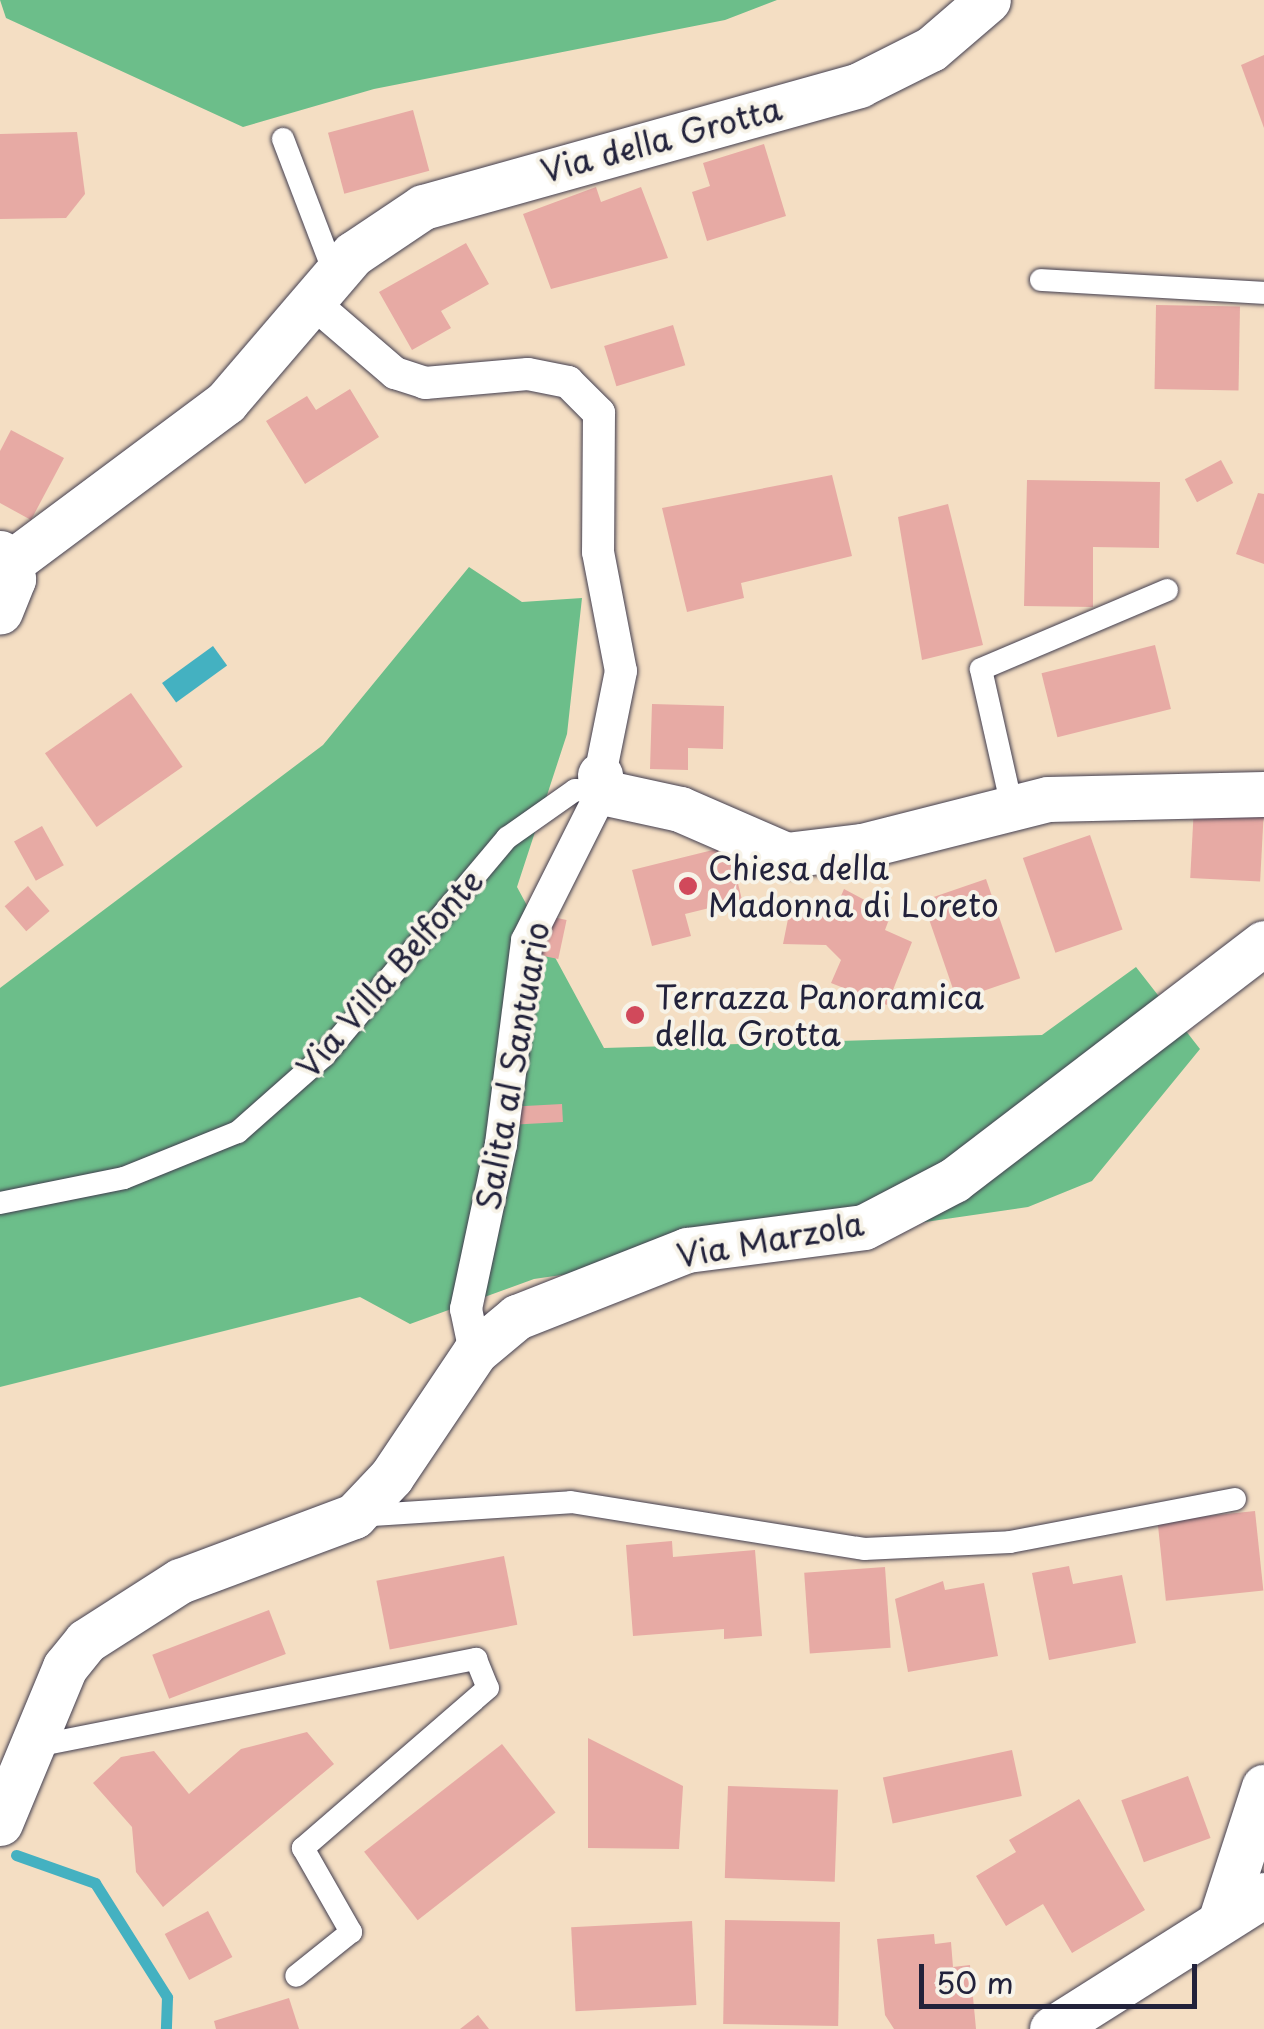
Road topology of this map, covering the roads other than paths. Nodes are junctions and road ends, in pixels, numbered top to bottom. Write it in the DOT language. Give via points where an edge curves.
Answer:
graph roads {
  1 [pos="988,0"];
  2 [pos="283,139"];
  3 [pos="1041,280"];
  4 [pos="326,291"];
  5 [pos="1264,293"];
  6 [pos="5,559"];
  7 [pos="1167,590"];
  8 [pos="0,611"];
  9 [pos="601,784"];
  10 [pos="1264,794"];
  11 [pos="1012,807"];
  12 [pos="1264,943"];
  13 [pos="0,1202"];
  14 [pos="475,1352"];
  15 [pos="1235,1499"];
  16 [pos="354,1516"];
  17 [pos="36,1746"];
  18 [pos="1264,1787"];
  19 [pos="0,1823"];
  20 [pos="1264,1896"];
  21 [pos="1221,1920"];
  22 [pos="296,1976"];
  23 [pos="1052,2029"];
  1 -- 4 [label="street, Via della Grotta" via="931,49 859,85 423,207"];
  2 -- 4 [label="lane"];
  3 -- 5 [label="lane"];
  4 -- 6 [label="street, Via della Grotta" via="226,402"];
  4 -- 9 [label="street, Salita al Santuario" via="395,373 425,383 528,374 568,382 599,413 598,552 621,671"];
  6 -- 8 [label="street" via="12,594"];
  7 -- 11 [label="lane" via="981,669"];
  9 -- 11 [label="street, Via Villa Belfonte" via="742,825 804,851"];
  9 -- 13 [label="lane, Via Villa Belfonte" via="575,790 507,838 324,1056 238,1132 124,1178"];
  9 -- 14 [label="street, Salita al Santuario" via="527,941 501,1144 466,1309"];
  10 -- 11 [label="street, Via Villa Belfonte"];
  12 -- 14 [label="street, Via Marzola" via="954,1180 879,1219 687,1250 548,1300"];
  14 -- 16 [label="street, Via Marzola" via="391,1478"];
  15 -- 16 [label="lane, Via Marzola" via="1010,1542 864,1549 572,1502"];
  16 -- 17 [label="street, Via Marzola" via="180,1581 86,1642 65,1667"];
  17 -- 19 [label="street, Via Marzola"];
  17 -- 22 [label="lane" via="476,1659 488,1688 303,1848 352,1932"];
  18 -- 21 [label="street"];
  20 -- 21 [label="street"];
  21 -- 23 [label="street"];
}
